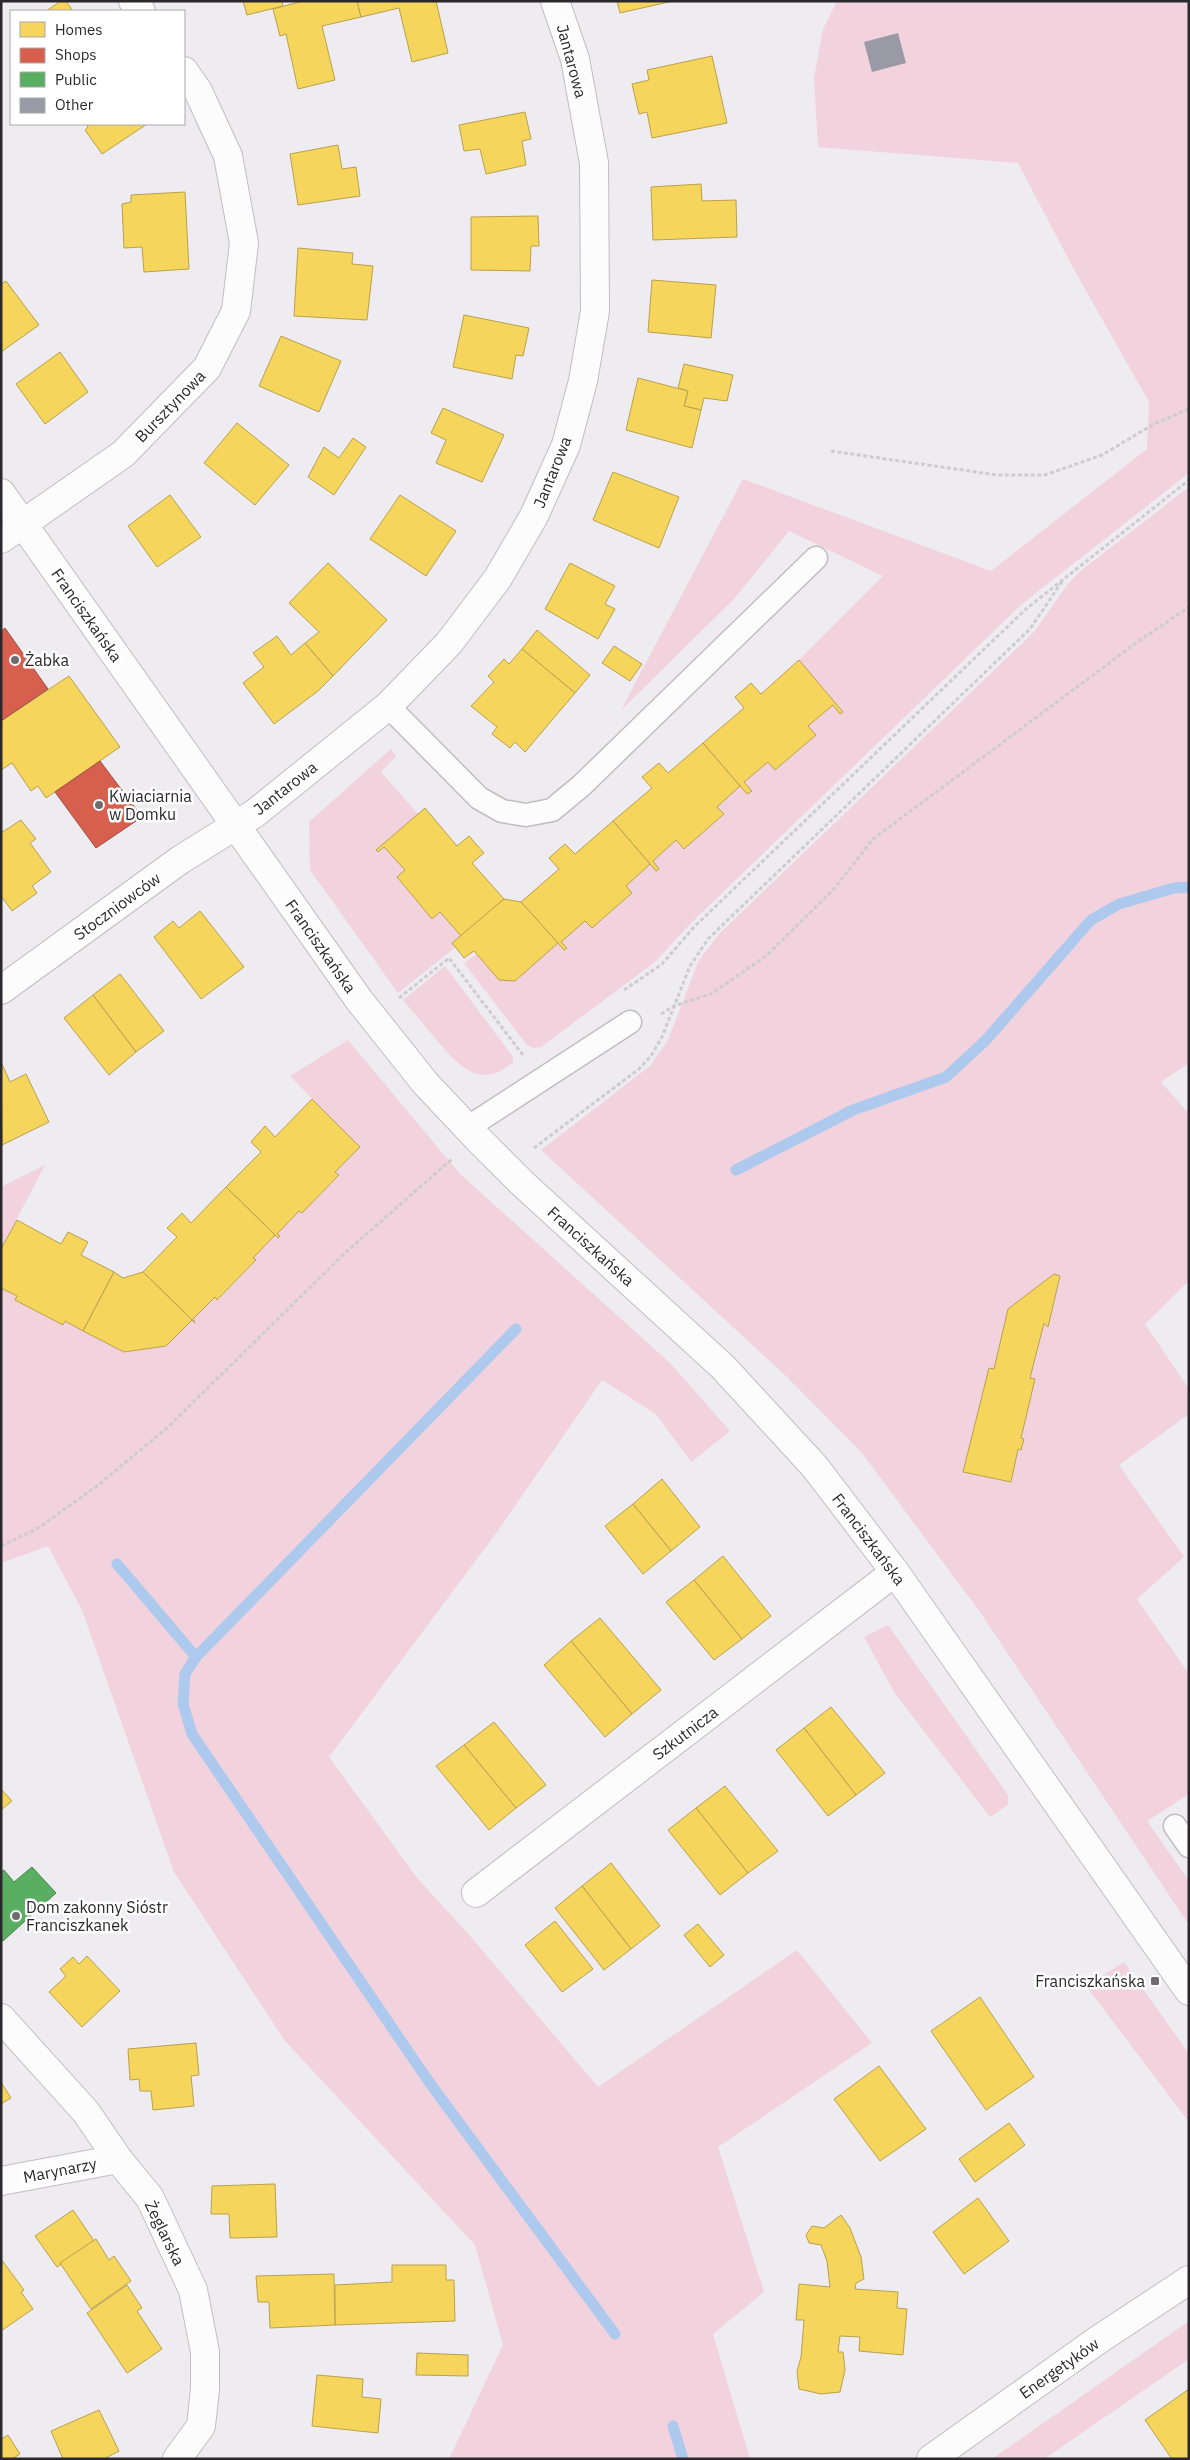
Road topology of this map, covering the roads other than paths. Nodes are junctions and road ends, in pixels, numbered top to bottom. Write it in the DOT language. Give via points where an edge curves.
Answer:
graph roads {
  1 [pos="555,1"];
  2 [pos="185,72"];
  3 [pos="1,493"];
  4 [pos="23,524"];
  5 [pos="1,539"];
  6 [pos="816,558"];
  7 [pos="388,706"];
  8 [pos="235,826"];
  9 [pos="1,990"];
  10 [pos="630,1022"];
  11 [pos="472,1133"];
  12 [pos="895,1572"];
  13 [pos="1175,1826"];
  14 [pos="1189,1846"];
  15 [pos="476,1893"];
  16 [pos="1189,1992"];
  17 [pos="1,2018"];
  18 [pos="118,2160"];
  19 [pos="1,2181"];
  20 [pos="1189,2280"];
  21 [pos="177,2459"];
  22 [pos="931,2459"];
  1 -- 7 [label="street, Jantarowa" via="575,59 594,163 595,311 583,381 566,445 534,516 498,578 449,643"];
  2 -- 4 [label="street, Bursztynowa" via="198,91 228,156 244,243 236,311 207,368 123,454"];
  3 -- 4 [label="street, Franciszkańska"];
  4 -- 5 [label="street, Bursztynowa"];
  4 -- 8 [label="street, Franciszkańska"];
  6 -- 7 [label="lane" via="582,786 552,810 526,815 502,811 479,798"];
  7 -- 8 [label="street, Jantarowa"];
  8 -- 9 [label="street, Stoczniowców" via="180,860"];
  8 -- 11 [label="street, Franciszkańska" via="359,1000 426,1084"];
  10 -- 11 [label="lane"];
  11 -- 12 [label="street, Franciszkańska" via="508,1170 723,1367 815,1467"];
  12 -- 15 [label="street, Szkutnicza"];
  12 -- 16 [label="street, Franciszkańska"];
  13 -- 14 [label="lane"];
  17 -- 18 [label="street, Żeglarska" via="86,2112"];
  18 -- 19 [label="street, Marynarzy"];
  18 -- 21 [label="street, Żeglarska" via="150,2198 193,2290 202,2330 205,2389 201,2426"];
  20 -- 22 [label="street, Energetyków" via="1098,2340"];
}
